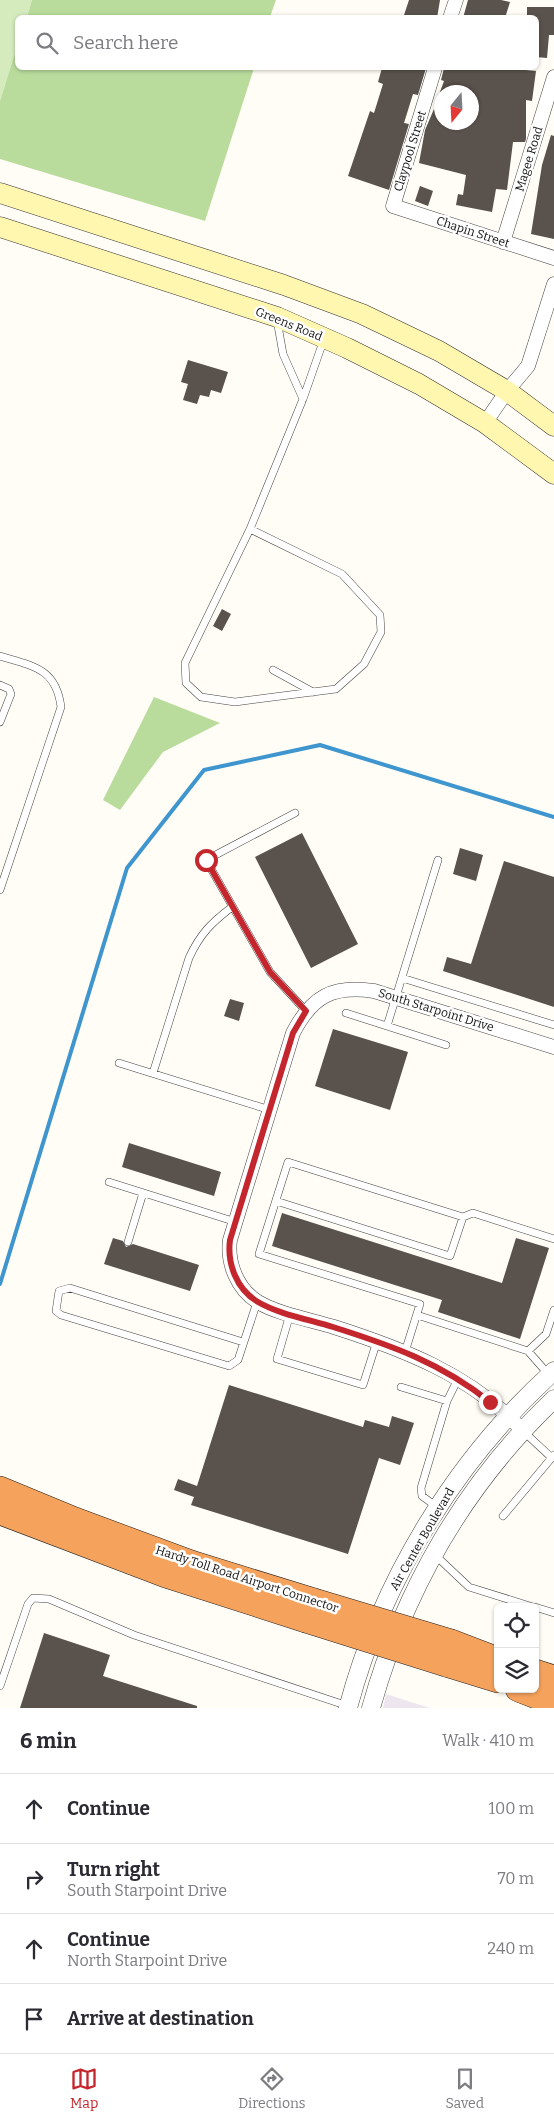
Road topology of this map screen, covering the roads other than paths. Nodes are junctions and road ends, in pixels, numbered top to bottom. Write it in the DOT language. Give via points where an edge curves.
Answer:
graph roads {
  1 [pos="456,0"];
  2 [pos="451,15"];
  3 [pos="434,70"];
  4 [pos="554,77"];
  5 [pos="0,194"];
  6 [pos="393,206"];
  7 [pos="0,227"];
  8 [pos="504,242"];
  9 [pos="554,258"];
  10 [pos="264,279"];
  11 [pos="554,284"];
  12 [pos="254,310"];
  13 [pos="276,317"];
  14 [pos="325,338"];
  15 [pos="507,391"];
  16 [pos="303,399"];
  17 [pos="485,423"];
  18 [pos="554,426"];
  19 [pos="554,474"];
  20 [pos="250,529"];
  21 [pos="0,656"];
  22 [pos="273,670"];
  23 [pos="0,685"];
  24 [pos="313,692"];
  25 [pos="0,722"];
  26 [pos="295,813"];
  27 [pos="438,860"];
  28 [pos="0,890"];
  29 [pos="232,907"];
  30 [pos="402,978"];
  31 [pos="396,997"];
  32 [pos="306,1011"];
  33 [pos="346,1013"];
  34 [pos="554,1025"];
  35 [pos="387,1026"];
  36 [pos="446,1045"];
  37 [pos="554,1046"];
  38 [pos="119,1063"];
  39 [pos="153,1073"];
  40 [pos="270,1110"];
  41 [pos="108,1182"];
  42 [pos="143,1193"];
  43 [pos="276,1202"];
  44 [pos="463,1217"];
  45 [pos="236,1222"];
  46 [pos="554,1239"];
  47 [pos="128,1242"];
  48 [pos="257,1302"];
  49 [pos="554,1310"];
  50 [pos="290,1314"];
  51 [pos="417,1315"];
  52 [pos="377,1341"];
  53 [pos="243,1342"];
  54 [pos="528,1351"];
  55 [pos="405,1352"];
  56 [pos="552,1373"];
  57 [pos="458,1378"];
  58 [pos="401,1387"];
  59 [pos="554,1399"];
  60 [pos="447,1401"];
  61 [pos="508,1416"];
  62 [pos="522,1430"];
  63 [pos="553,1456"];
  64 [pos="0,1489"];
  65 [pos="438,1507"];
  66 [pos="0,1512"];
  67 [pos="503,1516"];
  68 [pos="434,1553"];
  69 [pos="521,1603"];
  70 [pos="539,1608"];
  71 [pos="310,1610"];
  72 [pos="554,1613"];
  73 [pos="363,1660"];
  74 [pos="383,1666"];
  75 [pos="539,1666"];
  76 [pos="492,1668"];
  77 [pos="554,1669"];
  78 [pos="539,1673"];
  79 [pos="554,1678"];
  80 [pos="0,1686"];
  81 [pos="539,1692"];
  82 [pos="528,1693"];
  83 [pos="554,1697"];
  84 [pos="554,1703"];
  85 [pos="349,1707"];
  86 [pos="371,1708"];
  1 -- 2 [label="street"];
  3 -- 6 [label="street, Claypool Street"];
  4 -- 8 [label="street, Magee Road"];
  5 -- 10 [label="main road"];
  6 -- 8 [label="street, Chapin Street"];
  7 -- 12 [label="main road, Greens Road"];
  8 -- 9 [label="street, Chapin Street"];
  10 -- 12 [label="main road"];
  10 -- 15 [label="main road" via="362,314 439,351"];
  11 -- 15 [label="street" via="528,366"];
  12 -- 13 [label="main road, Greens Road"];
  13 -- 14 [label="main road, Greens Road"];
  13 -- 16 [label="lane" via="283,354"];
  14 -- 16 [label="lane"];
  14 -- 17 [label="main road, Greens Road" via="419,384"];
  15 -- 17 [label="street"];
  15 -- 18 [label="main road"];
  16 -- 20 [label="lane"];
  17 -- 19 [label="main road, Greens Road"];
  20 -- 24 [label="lane" via="342,574 380,614 381,632 364,664 336,689"];
  20 -- 24 [label="lane" via="185,663 186,683 200,696 234,702"];
  21 -- 28 [label="lane" via="38,667 52,678 59,690 61,707"];
  22 -- 24 [label="lane"];
  23 -- 25 [label="lane" via="9,689 11,694"];
  26 -- 29 [label="lane" via="206,860"];
  27 -- 30 [label="lane"];
  29 -- 32 [label="lane" via="270,972"];
  29 -- 39 [label="lane" via="208,926 189,958"];
  30 -- 31 [label="lane"];
  30 -- 34 [label="lane"];
  31 -- 32 [label="street, South Starpoint Drive" via="359,989 344,990 317,1000"];
  31 -- 35 [label="lane"];
  31 -- 37 [label="street, South Starpoint Drive"];
  32 -- 40 [label="street, South Starpoint Drive" via="293,1033"];
  33 -- 35 [label="lane"];
  35 -- 36 [label="lane"];
  38 -- 39 [label="lane"];
  39 -- 40 [label="lane"];
  40 -- 45 [label="street, South Starpoint Drive"];
  41 -- 42 [label="lane"];
  42 -- 45 [label="lane"];
  42 -- 47 [label="lane"];
  43 -- 44 [label="lane" via="450,1256"];
  43 -- 44 [label="lane" via="288,1162"];
  43 -- 51 [label="lane" via="259,1254 420,1304"];
  44 -- 46 [label="lane" via="473,1213"];
  45 -- 48 [label="street, South Starpoint Drive" via="228,1252 231,1264 236,1278"];
  48 -- 50 [label="street"];
  48 -- 53 [label="lane"];
  49 -- 54 [label="lane" via="546,1334"];
  50 -- 52 [label="street"];
  50 -- 52 [label="lane" via="277,1359 363,1385"];
  51 -- 54 [label="lane"];
  51 -- 55 [label="lane"];
  52 -- 55 [label="street"];
  53 -- 53 [label="lane" via="70,1288 59,1291 55,1306 61,1315 223,1365 229,1366 238,1360"];
  54 -- 56 [label="lane"];
  55 -- 57 [label="street"];
  56 -- 61 [label="street, Air Center Boulevard"];
  57 -- 60 [label="lane"];
  57 -- 61 [label="street"];
  58 -- 60 [label="lane"];
  59 -- 62 [label="street, Air Center Boulevard"];
  60 -- 65 [label="lane" via="421,1488 422,1496"];
  61 -- 62 [label="street"];
  61 -- 65 [label="street, Air Center Boulevard" via="476,1453"];
  62 -- 63 [label="lane"];
  62 -- 68 [label="street, Air Center Boulevard" via="475,1486"];
  63 -- 67 [label="lane"];
  64 -- 71 [label="highway, Hardy Toll Road Airport Connector"];
  65 -- 73 [label="street, Air Center Boulevard" via="402,1569"];
  66 -- 71 [label="highway, Hardy Toll Road Airport Connector" via="166,1574"];
  68 -- 69 [label="lane" via="469,1587"];
  68 -- 74 [label="street, Air Center Boulevard" via="411,1594"];
  70 -- 72 [label="lane"];
  71 -- 76 [label="highway, Hardy Toll Road Airport Connector, bridge"];
  73 -- 74 [label="street"];
  73 -- 85 [label="street, Air Center Boulevard"];
  74 -- 86 [label="street, Air Center Boulevard"];
  75 -- 77 [label="highway"];
  78 -- 79 [label="highway"];
  80 -- 85 [label="lane" via="28,1604 33,1598 49,1600 134,1636"];
  81 -- 83 [label="highway"];
  82 -- 84 [label="highway"];
}
